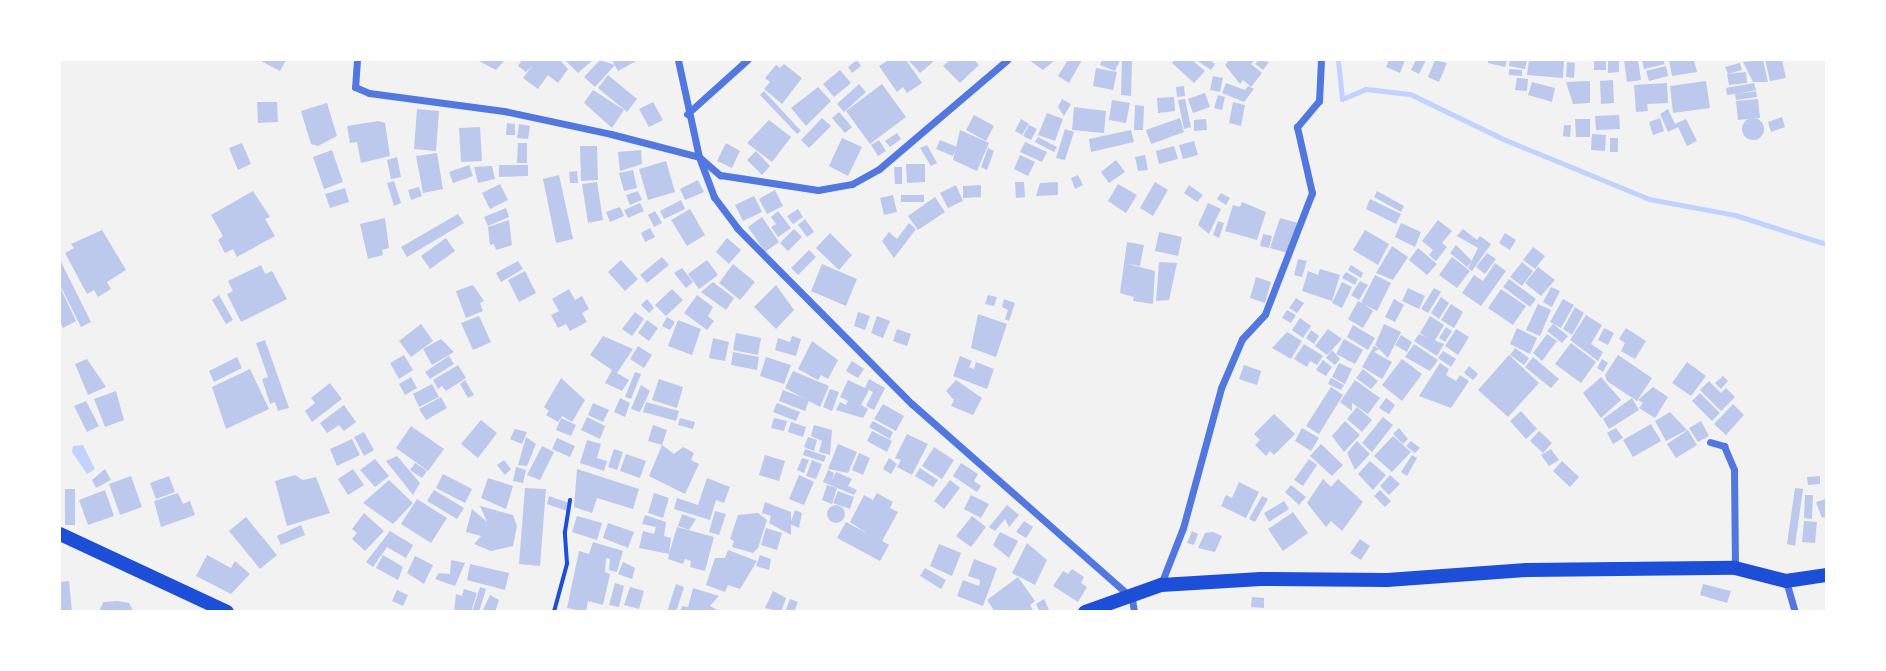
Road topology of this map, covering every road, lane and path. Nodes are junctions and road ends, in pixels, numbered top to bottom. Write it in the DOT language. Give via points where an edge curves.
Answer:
graph roads {
  1 [pos="358,60"];
  2 [pos="678,60"];
  3 [pos="747,60"];
  4 [pos="1007,60"];
  5 [pos="1321,60"];
  6 [pos="687,114"];
  7 [pos="699,157"];
  8 [pos="1710,442"];
  9 [pos="570,500"];
  10 [pos="60,534"];
  11 [pos="1735,568"];
  12 [pos="1826,575"];
  13 [pos="1786,581"];
  14 [pos="1161,585"];
  15 [pos="1133,605"];
  16 [pos="227,611"];
  17 [pos="554,611"];
  18 [pos="1085,611"];
  19 [pos="1795,611"];
  1 -- 7 [label="street" via="355,87 369,93 504,111"];
  2 -- 6 [label="street"];
  3 -- 6 [label="street"];
  4 -- 7 [label="street" via="879,169 852,184 818,190 759,184 720,175"];
  5 -- 14 [label="street" via="1319,102 1297,127 1312,193 1265,314 1242,339 1221,388 1183,528"];
  6 -- 7 [label="street"];
  7 -- 15 [label="street" via="715,197 766,262 931,422"];
  8 -- 11 [label="street" via="1724,446 1734,470"];
  9 -- 17 [label="path" via="567,564"];
  10 -- 16 [label="main road"];
  11 -- 13 [label="main road"];
  11 -- 14 [label="main road" via="1527,570 1387,580 1261,579"];
  12 -- 13 [label="main road"];
  13 -- 19 [label="street"];
  14 -- 15 [label="main road"];
  15 -- 18 [label="main road"];
}
